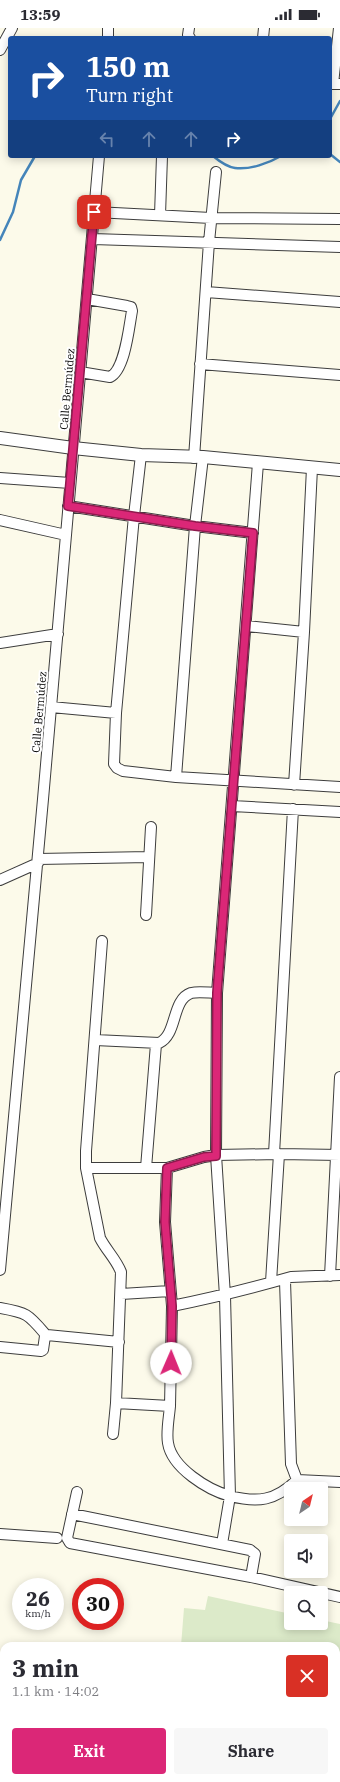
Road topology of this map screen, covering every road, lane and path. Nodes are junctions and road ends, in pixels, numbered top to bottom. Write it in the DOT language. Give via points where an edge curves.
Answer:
graph roads {
  1 [pos="12,28"];
  2 [pos="339,28"];
  3 [pos="0,50"];
  4 [pos="334,84"];
  5 [pos="99,158"];
  6 [pos="162,158"];
  7 [pos="216,172"];
  8 [pos="94,212"];
  9 [pos="160,215"];
  10 [pos="211,218"];
  11 [pos="340,219"];
  12 [pos="93,239"];
  13 [pos="209,242"];
  14 [pos="340,247"];
  15 [pos="206,292"];
  16 [pos="87,299"];
  17 [pos="340,302"];
  18 [pos="200,364"];
  19 [pos="80,372"];
  20 [pos="340,375"];
  21 [pos="0,438"];
  22 [pos="73,448"];
  23 [pos="141,455"];
  24 [pos="198,458"];
  25 [pos="258,463"];
  26 [pos="312,468"];
  27 [pos="340,470"];
  28 [pos="0,478"];
  29 [pos="70,483"];
  30 [pos="68,506"];
  31 [pos="134,516"];
  32 [pos="0,520"];
  33 [pos="195,526"];
  34 [pos="253,533"];
  35 [pos="66,535"];
  36 [pos="246,626"];
  37 [pos="304,632"];
  38 [pos="58,634"];
  39 [pos="0,643"];
  40 [pos="51,707"];
  41 [pos="116,713"];
  42 [pos="176,777"];
  43 [pos="234,780"];
  44 [pos="294,785"];
  45 [pos="340,787"];
  46 [pos="232,806"];
  47 [pos="293,809"];
  48 [pos="340,812"];
  49 [pos="151,827"];
  50 [pos="149,857"];
  51 [pos="38,861"];
  52 [pos="0,880"];
  53 [pos="146,915"];
  54 [pos="102,941"];
  55 [pos="217,993"];
  56 [pos="95,1040"];
  57 [pos="156,1044"];
  58 [pos="340,1077"];
  59 [pos="276,1154"];
  60 [pos="338,1155"];
  61 [pos="216,1156"];
  62 [pos="86,1168"];
  63 [pos="146,1168"];
  64 [pos="167,1168"];
  65 [pos="0,1270"];
  66 [pos="335,1276"];
  67 [pos="285,1281"];
  68 [pos="271,1282"];
  69 [pos="170,1291"];
  70 [pos="121,1294"];
  71 [pos="225,1296"];
  72 [pos="172,1306"];
  73 [pos="0,1308"];
  74 [pos="46,1335"];
  75 [pos="119,1342"];
  76 [pos="0,1347"];
  77 [pos="116,1403"];
  78 [pos="170,1406"];
  79 [pos="113,1434"];
  80 [pos="297,1480"];
  81 [pos="340,1482"];
  82 [pos="77,1492"];
  83 [pos="230,1496"];
  84 [pos="72,1514"];
  85 [pos="0,1534"];
  86 [pos="57,1538"];
  87 [pos="222,1544"];
  88 [pos="251,1577"];
  89 [pos="340,1597"];
  1 -- 3 [label="street"];
  2 -- 4 [label="street"];
  5 -- 8 [label="street, Calle Bermúdez"];
  6 -- 9 [label="street"];
  7 -- 10 [label="street"];
  8 -- 9 [label="street"];
  8 -- 12 [label="street, Calle Bermúdez"];
  9 -- 10 [label="street"];
  10 -- 11 [label="street"];
  10 -- 13 [label="street"];
  12 -- 13 [label="street"];
  12 -- 16 [label="street, Calle Bermúdez"];
  13 -- 14 [label="street"];
  13 -- 15 [label="street"];
  15 -- 17 [label="street"];
  15 -- 18 [label="street"];
  16 -- 19 [label="street, Calle Bermúdez"];
  16 -- 19 [label="street" via="131,307 132,311 122,362 114,375"];
  18 -- 20 [label="street"];
  18 -- 24 [label="street"];
  19 -- 22 [label="street, Calle Bermúdez"];
  21 -- 22 [label="street"];
  22 -- 23 [label="street"];
  22 -- 29 [label="street, Calle Bermúdez"];
  23 -- 24 [label="street"];
  23 -- 31 [label="street"];
  24 -- 25 [label="street"];
  24 -- 33 [label="street"];
  25 -- 26 [label="street"];
  25 -- 34 [label="street"];
  26 -- 27 [label="street"];
  26 -- 37 [label="street"];
  28 -- 29 [label="street"];
  29 -- 30 [label="street, Calle Bermúdez"];
  30 -- 31 [label="street"];
  30 -- 35 [label="street, Calle Bermúdez"];
  31 -- 33 [label="street"];
  31 -- 41 [label="street"];
  32 -- 35 [label="street"];
  33 -- 34 [label="street"];
  33 -- 42 [label="street"];
  34 -- 36 [label="street"];
  35 -- 38 [label="street, Calle Bermúdez"];
  36 -- 37 [label="street"];
  36 -- 43 [label="street"];
  37 -- 44 [label="street"];
  38 -- 39 [label="street"];
  38 -- 40 [label="street, Calle Bermúdez"];
  40 -- 41 [label="street"];
  40 -- 51 [label="street, Calle Bermúdez"];
  41 -- 42 [label="street" via="114,764 117,768 123,771"];
  42 -- 43 [label="street"];
  43 -- 44 [label="street"];
  43 -- 46 [label="street"];
  44 -- 45 [label="street"];
  46 -- 47 [label="street"];
  46 -- 55 [label="street"];
  47 -- 48 [label="street"];
  47 -- 59 [label="street"];
  49 -- 50 [label="street"];
  50 -- 51 [label="street"];
  50 -- 53 [label="street"];
  51 -- 52 [label="street"];
  51 -- 65 [label="street, Calle Bermúdez"];
  54 -- 56 [label="street"];
  55 -- 57 [label="street" via="194,992 185,997 180,1003 167,1037"];
  55 -- 61 [label="street"];
  56 -- 57 [label="street"];
  56 -- 62 [label="street"];
  57 -- 63 [label="street"];
  58 -- 60 [label="street"];
  59 -- 60 [label="street"];
  59 -- 61 [label="street"];
  59 -- 68 [label="street"];
  60 -- 66 [label="street"];
  61 -- 64 [label="street"];
  61 -- 71 [label="street"];
  62 -- 63 [label="street"];
  62 -- 70 [label="street" via="100,1238 121,1272"];
  63 -- 64 [label="street"];
  64 -- 69 [label="street" via="165,1222"];
  66 -- 67 [label="street" via="291,1277"];
  67 -- 68 [label="street"];
  67 -- 80 [label="street" via="291,1464"];
  68 -- 71 [label="street"];
  69 -- 70 [label="street"];
  69 -- 72 [label="street"];
  70 -- 75 [label="street"];
  71 -- 72 [label="street"];
  71 -- 83 [label="street"];
  72 -- 78 [label="street"];
  73 -- 74 [label="street" via="29,1316"];
  74 -- 75 [label="street"];
  74 -- 76 [label="street" via="41,1351"];
  75 -- 77 [label="street"];
  77 -- 78 [label="street"];
  77 -- 79 [label="street"];
  78 -- 83 [label="street" via="168,1442 177,1462 208,1488"];
  80 -- 81 [label="street"];
  80 -- 83 [label="street" via="285,1490 260,1500"];
  82 -- 84 [label="street"];
  83 -- 87 [label="street"];
  84 -- 87 [label="street"];
  84 -- 88 [label="street" via="67,1538 70,1543"];
  85 -- 86 [label="street"];
  87 -- 88 [label="street" via="253,1551 255,1554"];
  88 -- 89 [label="street"];
}
